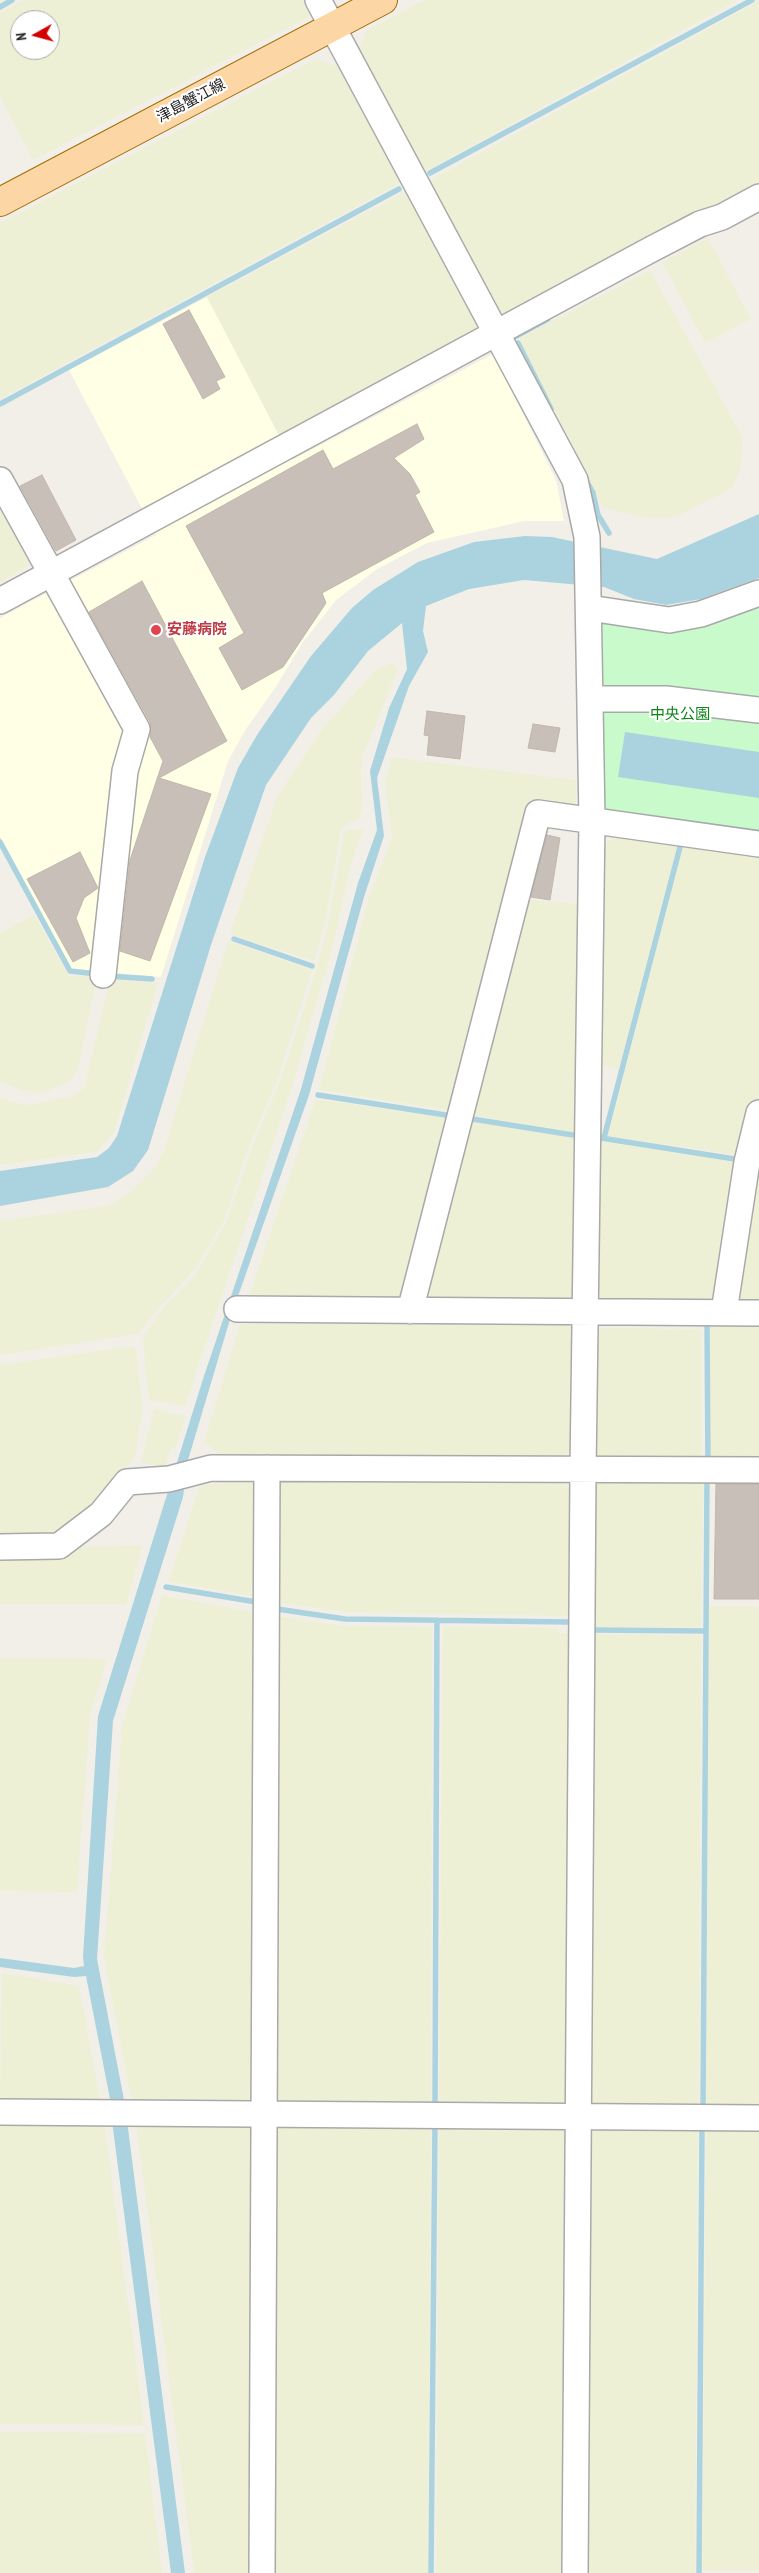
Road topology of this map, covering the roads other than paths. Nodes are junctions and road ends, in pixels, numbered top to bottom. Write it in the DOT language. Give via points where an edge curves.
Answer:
graph roads {
  1 [pos="318,0"];
  2 [pos="383,0"];
  3 [pos="333,27"];
  4 [pos="759,197"];
  5 [pos="0,202"];
  6 [pos="501,341"];
  7 [pos="0,480"];
  8 [pos="50,574"];
  9 [pos="759,593"];
  10 [pos="589,599"];
  11 [pos="0,601"];
  12 [pos="590,699"];
  13 [pos="759,710"];
  14 [pos="592,820"];
  15 [pos="759,844"];
  16 [pos="103,975"];
  17 [pos="759,1113"];
  18 [pos="237,1310"];
  19 [pos="410,1311"];
  20 [pos="724,1312"];
  21 [pos="586,1313"];
  22 [pos="759,1313"];
  23 [pos="267,1468"];
  24 [pos="583,1470"];
  25 [pos="759,1470"];
  26 [pos="0,1546"];
  27 [pos="0,2112"];
  28 [pos="263,2114"];
  29 [pos="579,2116"];
  30 [pos="759,2118"];
  31 [pos="262,2573"];
  32 [pos="574,2573"];
  1 -- 3 [label="street"];
  2 -- 3 [label="main road, 津島蟹江線"];
  3 -- 5 [label="main road, 津島蟹江線"];
  3 -- 6 [label="street"];
  4 -- 6 [label="street" via="658,245"];
  6 -- 8 [label="street"];
  6 -- 10 [label="street" via="575,480 587,537"];
  7 -- 8 [label="street"];
  8 -- 11 [label="street"];
  8 -- 16 [label="street" via="138,729 126,771"];
  9 -- 10 [label="street" via="701,614 669,620"];
  10 -- 12 [label="street"];
  12 -- 13 [label="street" via="666,699"];
  12 -- 14 [label="street"];
  14 -- 15 [label="street"];
  14 -- 19 [label="street" via="538,813"];
  14 -- 21 [label="street"];
  17 -- 20 [label="street" via="747,1162"];
  18 -- 19 [label="street"];
  19 -- 21 [label="street"];
  20 -- 21 [label="street"];
  20 -- 22 [label="street"];
  21 -- 24 [label="street"];
  23 -- 24 [label="street"];
  23 -- 26 [label="street" via="211,1468 180,1476 127,1482 101,1514 59,1546"];
  23 -- 28 [label="street"];
  24 -- 25 [label="street"];
  24 -- 29 [label="street"];
  27 -- 28 [label="street"];
  28 -- 29 [label="street"];
  28 -- 31 [label="street"];
  29 -- 30 [label="street"];
  29 -- 32 [label="street"];
}
